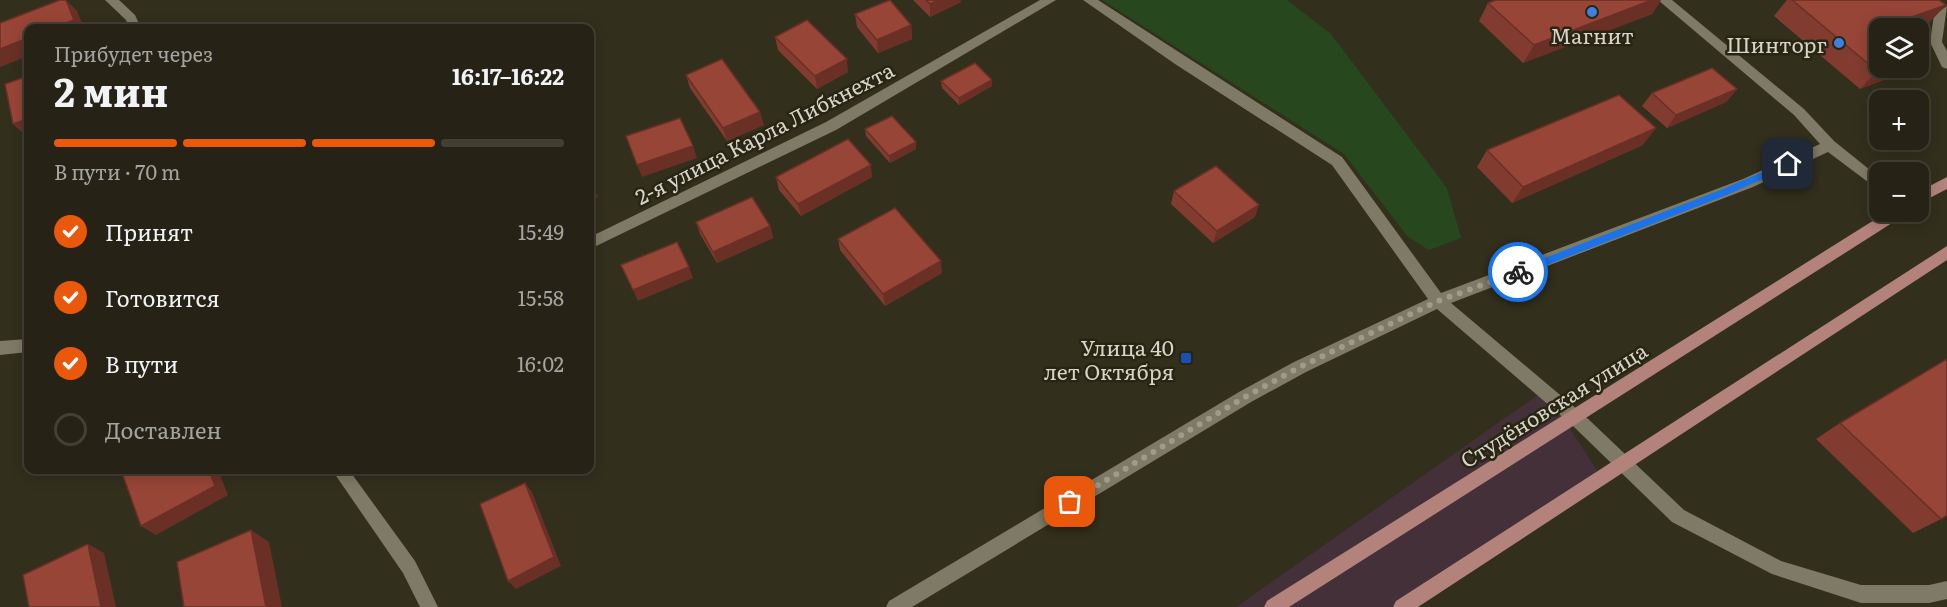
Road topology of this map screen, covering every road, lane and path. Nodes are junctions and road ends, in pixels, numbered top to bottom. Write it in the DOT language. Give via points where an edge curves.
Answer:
graph roads {
  1 [pos="111,0"];
  2 [pos="1050,0"];
  3 [pos="1089,0"];
  4 [pos="1664,0"];
  5 [pos="1947,10"];
  6 [pos="133,24"];
  7 [pos="1947,64"];
  8 [pos="1829,145"];
  9 [pos="1869,177"];
  10 [pos="1947,182"];
  11 [pos="1929,193"];
  12 [pos="1883,222"];
  13 [pos="594,241"];
  14 [pos="1947,252"];
  15 [pos="1438,301"];
  16 [pos="24,346"];
  17 [pos="0,348"];
  18 [pos="343,474"];
  19 [pos="1947,590"];
  20 [pos="1932,600"];
  21 [pos="429,607"];
  22 [pos="895,607"];
  23 [pos="1273,607"];
  24 [pos="1402,607"];
  1 -- 6 [label="street"];
  2 -- 13 [label="street, 2-я улица Карла Либкнехта" via="831,126"];
  3 -- 15 [label="street" via="1337,161"];
  4 -- 8 [label="street" via="1799,112"];
  5 -- 7 [label="street" via="1940,15 1936,42"];
  8 -- 9 [label="street"];
  8 -- 15 [label="street" via="1737,187"];
  10 -- 11 [label="main road"];
  12 -- 23 [label="main road, Студёновская улица"];
  14 -- 24 [label="main road"];
  15 -- 20 [label="street" via="1579,421 1678,516 1778,568 1861,594"];
  15 -- 22 [label="street" via="1245,397"];
  16 -- 17 [label="street"];
  18 -- 21 [label="street" via="409,567"];
  19 -- 20 [label="street"];
}
